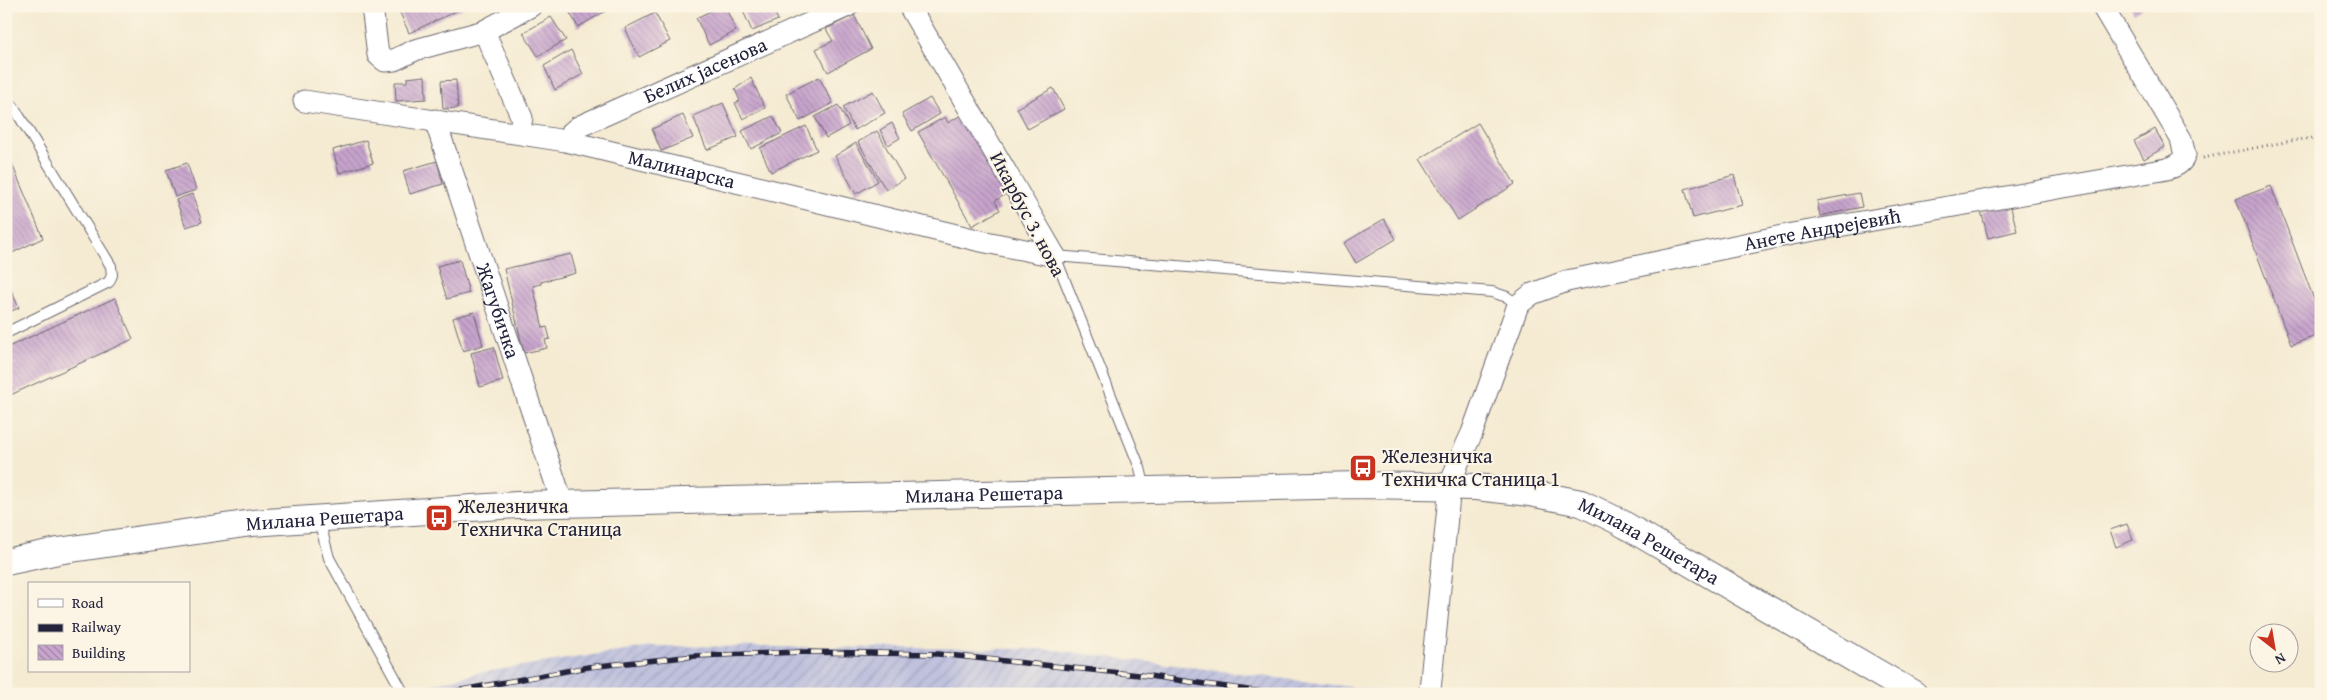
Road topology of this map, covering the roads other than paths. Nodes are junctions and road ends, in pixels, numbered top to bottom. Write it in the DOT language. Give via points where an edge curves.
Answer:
graph roads {
  1 [pos="372,6"];
  2 [pos="530,6"];
  3 [pos="848,6"];
  4 [pos="908,6"];
  5 [pos="2102,6"];
  6 [pos="484,31"];
  7 [pos="304,101"];
  8 [pos="6,102"];
  9 [pos="435,120"];
  10 [pos="519,132"];
  11 [pos="566,141"];
  12 [pos="1055,256"];
  13 [pos="1518,305"];
  14 [pos="6,333"];
  15 [pos="1450,486"];
  16 [pos="1146,490"];
  17 [pos="562,502"];
  18 [pos="318,517"];
  19 [pos="6,562"];
  20 [pos="1430,690"];
  21 [pos="404,694"];
  22 [pos="1914,694"];
  1 -- 6 [label="street" via="378,55 385,61"];
  2 -- 6 [label="street"];
  3 -- 11 [label="street, Белих јасенова" via="578,127"];
  4 -- 12 [label="street, Икарбус 3. нова"];
  5 -- 13 [label="street, Анете Андрејевић" via="2181,139 2186,150 2181,163 2170,168 1792,234 1567,281 1532,294"];
  6 -- 10 [label="street" via="522,118"];
  7 -- 9 [label="street, Малинарска"];
  8 -- 14 [label="lane" via="13,106 111,266 112,275 109,282"];
  9 -- 10 [label="street, Малинарска"];
  9 -- 17 [label="street, Жагубичка"];
  10 -- 11 [label="street, Малинарска"];
  11 -- 12 [label="street, Малинарска"];
  12 -- 13 [label="lane" via="1492,292"];
  12 -- 16 [label="lane, Икарбус 3. нова"];
  13 -- 15 [label="street"];
  15 -- 16 [label="street, Милана Решетара"];
  15 -- 20 [label="street"];
  15 -- 22 [label="street, Милана Решетара" via="1530,492 1581,503 1618,521"];
  16 -- 17 [label="street, Милана Решетара"];
  17 -- 18 [label="street, Милана Решетара"];
  18 -- 19 [label="street, Милана Решетара" via="235,525 58,551"];
  18 -- 21 [label="lane" via="329,558"];
}
